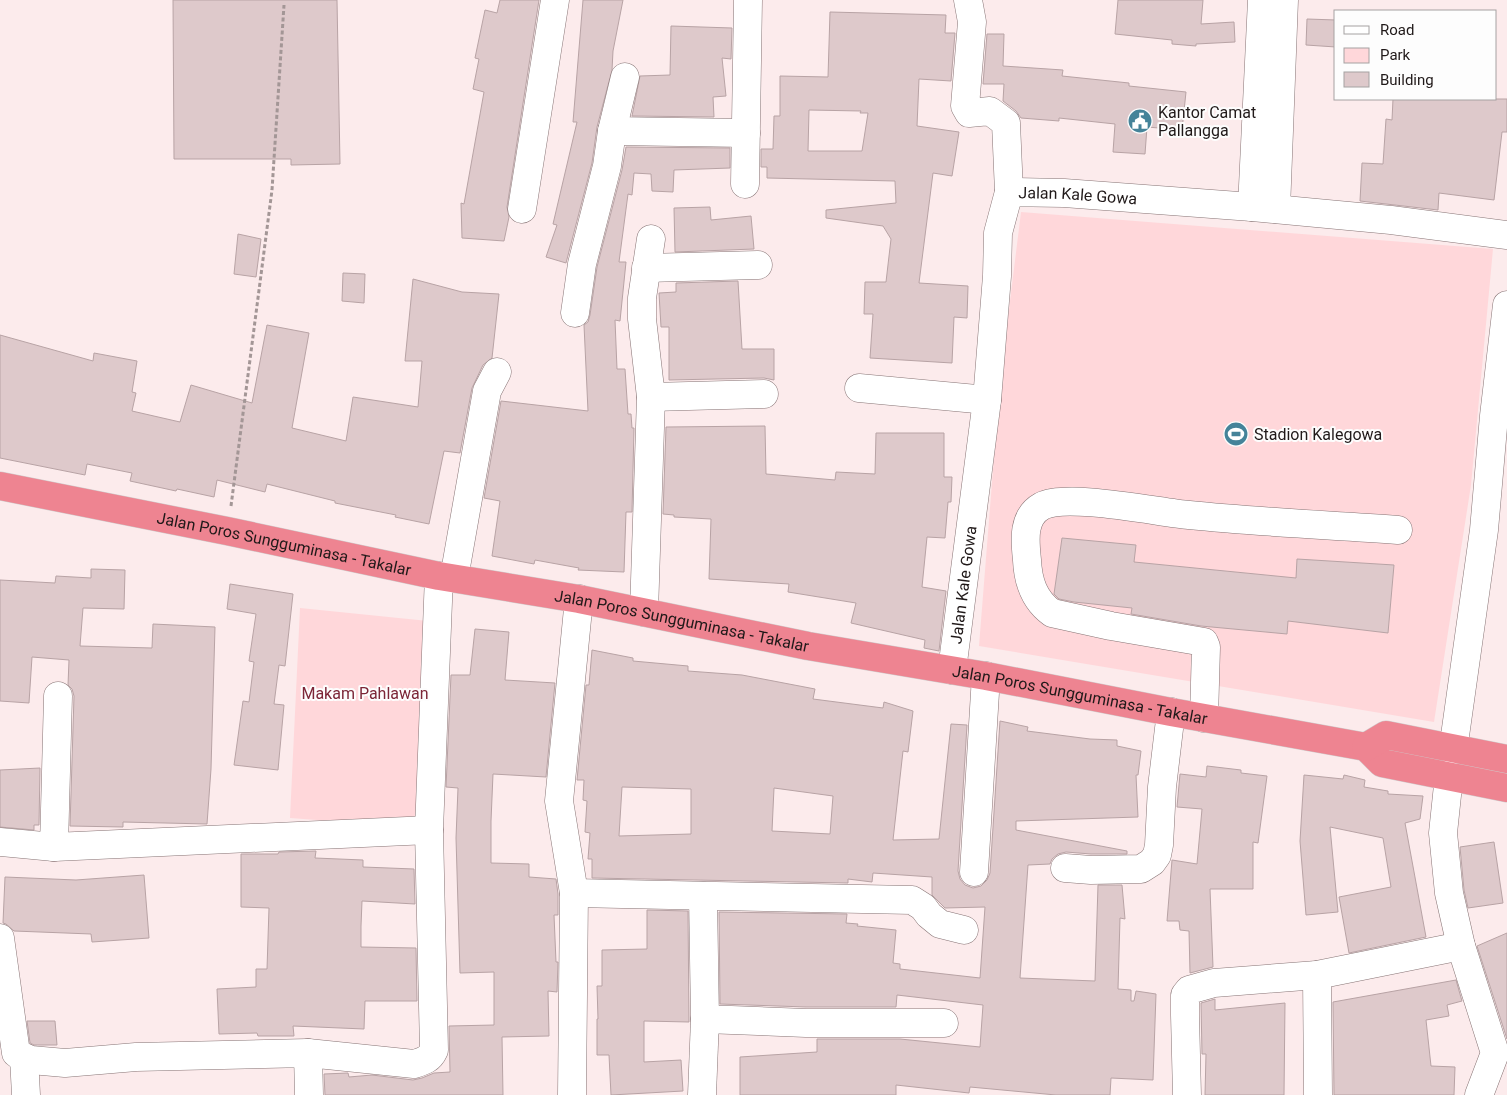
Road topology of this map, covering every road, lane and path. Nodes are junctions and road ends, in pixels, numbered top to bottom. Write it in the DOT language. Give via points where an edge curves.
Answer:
graph roads {
  1 [pos="555,0"];
  2 [pos="748,0"];
  3 [pos="968,0"];
  4 [pos="1262,0"];
  5 [pos="1284,0"];
  6 [pos="284,5"];
  7 [pos="624,76"];
  8 [pos="1268,94"];
  9 [pos="612,131"];
  10 [pos="746,133"];
  11 [pos="745,184"];
  12 [pos="1009,192"];
  13 [pos="1264,208"];
  14 [pos="522,209"];
  15 [pos="1507,235"];
  16 [pos="651,239"];
  17 [pos="758,264"];
  18 [pos="646,268"];
  19 [pos="1507,305"];
  20 [pos="575,312"];
  21 [pos="497,372"];
  22 [pos="859,388"];
  23 [pos="764,394"];
  24 [pos="651,397"];
  25 [pos="987,400"];
  26 [pos="1501,417"];
  27 [pos="0,486"];
  28 [pos="1398,530"];
  29 [pos="1495,530"];
  30 [pos="227,531"];
  31 [pos="446,576"];
  32 [pos="578,599"];
  33 [pos="644,612"];
  34 [pos="952,670"];
  35 [pos="986,676"];
  36 [pos="58,696"];
  37 [pos="1171,712"];
  38 [pos="1204,718"];
  39 [pos="1507,759"];
  40 [pos="1451,763"];
  41 [pos="1507,788"];
  42 [pos="429,830"];
  43 [pos="0,842"];
  44 [pos="54,848"];
  45 [pos="1065,868"];
  46 [pos="974,872"];
  47 [pos="574,893"];
  48 [pos="703,896"];
  49 [pos="964,930"];
  50 [pos="0,938"];
  51 [pos="1461,946"];
  52 [pos="1317,975"];
  53 [pos="704,1019"];
  54 [pos="944,1024"];
  55 [pos="1501,1052"];
  56 [pos="308,1053"];
  57 [pos="24,1057"];
  58 [pos="26,1095"];
  59 [pos="309,1095"];
  60 [pos="572,1095"];
  61 [pos="702,1095"];
  62 [pos="1187,1095"];
  63 [pos="1318,1095"];
  64 [pos="1479,1095"];
  1 -- 14 [label="street"];
  2 -- 10 [label="street"];
  3 -- 12 [label="street" via="972,22 965,106 969,113 990,111 1006,123"];
  4 -- 8 [label="street"];
  5 -- 8 [label="street"];
  6 -- 30 [label="path" via="272,190"];
  7 -- 9 [label="street"];
  8 -- 13 [label="street"];
  9 -- 10 [label="street"];
  9 -- 20 [label="street" via="607,166 582,264"];
  10 -- 11 [label="street"];
  12 -- 13 [label="street, Jalan Kale Gowa"];
  12 -- 25 [label="street, Jalan Kale Gowa" via="998,233"];
  13 -- 15 [label="street, Jalan Kale Gowa"];
  16 -- 18 [label="street"];
  17 -- 18 [label="street"];
  18 -- 24 [label="street" via="642,319"];
  19 -- 26 [label="street"];
  21 -- 31 [label="street" via="487,392"];
  22 -- 25 [label="street"];
  23 -- 24 [label="street"];
  24 -- 33 [label="street"];
  25 -- 34 [label="street, Jalan Kale Gowa"];
  26 -- 29 [label="street"];
  27 -- 30 [label="highway, Jalan Poros Sungguminasa - Takalar"];
  28 -- 38 [label="street" via="1189,515 1075,501 1044,505 1034,512 1024,537 1028,576 1035,596 1044,607 1052,613 1111,626 1204,642"];
  29 -- 40 [label="street"];
  30 -- 31 [label="highway, Jalan Poros Sungguminasa - Takalar"];
  31 -- 32 [label="highway, Jalan Poros Sungguminasa - Takalar"];
  31 -- 42 [label="street"];
  32 -- 33 [label="highway, Jalan Poros Sungguminasa - Takalar"];
  32 -- 47 [label="street" via="559,801"];
  33 -- 34 [label="highway, Jalan Poros Sungguminasa - Takalar" via="808,646"];
  34 -- 35 [label="highway, Jalan Poros Sungguminasa - Takalar"];
  35 -- 37 [label="highway, Jalan Poros Sungguminasa - Takalar"];
  35 -- 46 [label="street"];
  36 -- 44 [label="street"];
  37 -- 38 [label="highway, Jalan Poros Sungguminasa - Takalar"];
  37 -- 45 [label="street" via="1157,855 1141,869"];
  38 -- 40 [label="highway, Jalan Poros Sungguminasa - Takalar" via="1366,748 1386,735"];
  39 -- 40 [label="highway, Jalan Poros Sungguminasa - Takalar"];
  40 -- 41 [label="highway, Jalan Poros Sungguminasa - Takalar"];
  40 -- 51 [label="street" via="1443,833 1449,893"];
  42 -- 44 [label="street"];
  42 -- 56 [label="street" via="434,1050 431,1056 414,1064"];
  43 -- 44 [label="street"];
  47 -- 48 [label="street"];
  47 -- 60 [label="street"];
  48 -- 49 [label="street" via="912,900 940,924"];
  48 -- 53 [label="street"];
  50 -- 57 [label="street" via="16,1053"];
  51 -- 52 [label="street"];
  51 -- 55 [label="street"];
  52 -- 62 [label="street" via="1214,983 1189,990 1185,995"];
  52 -- 63 [label="street"];
  53 -- 54 [label="street"];
  53 -- 61 [label="street"];
  55 -- 64 [label="street"];
  56 -- 57 [label="street" via="136,1056 64,1063"];
  56 -- 59 [label="street"];
  57 -- 58 [label="street"];
}
